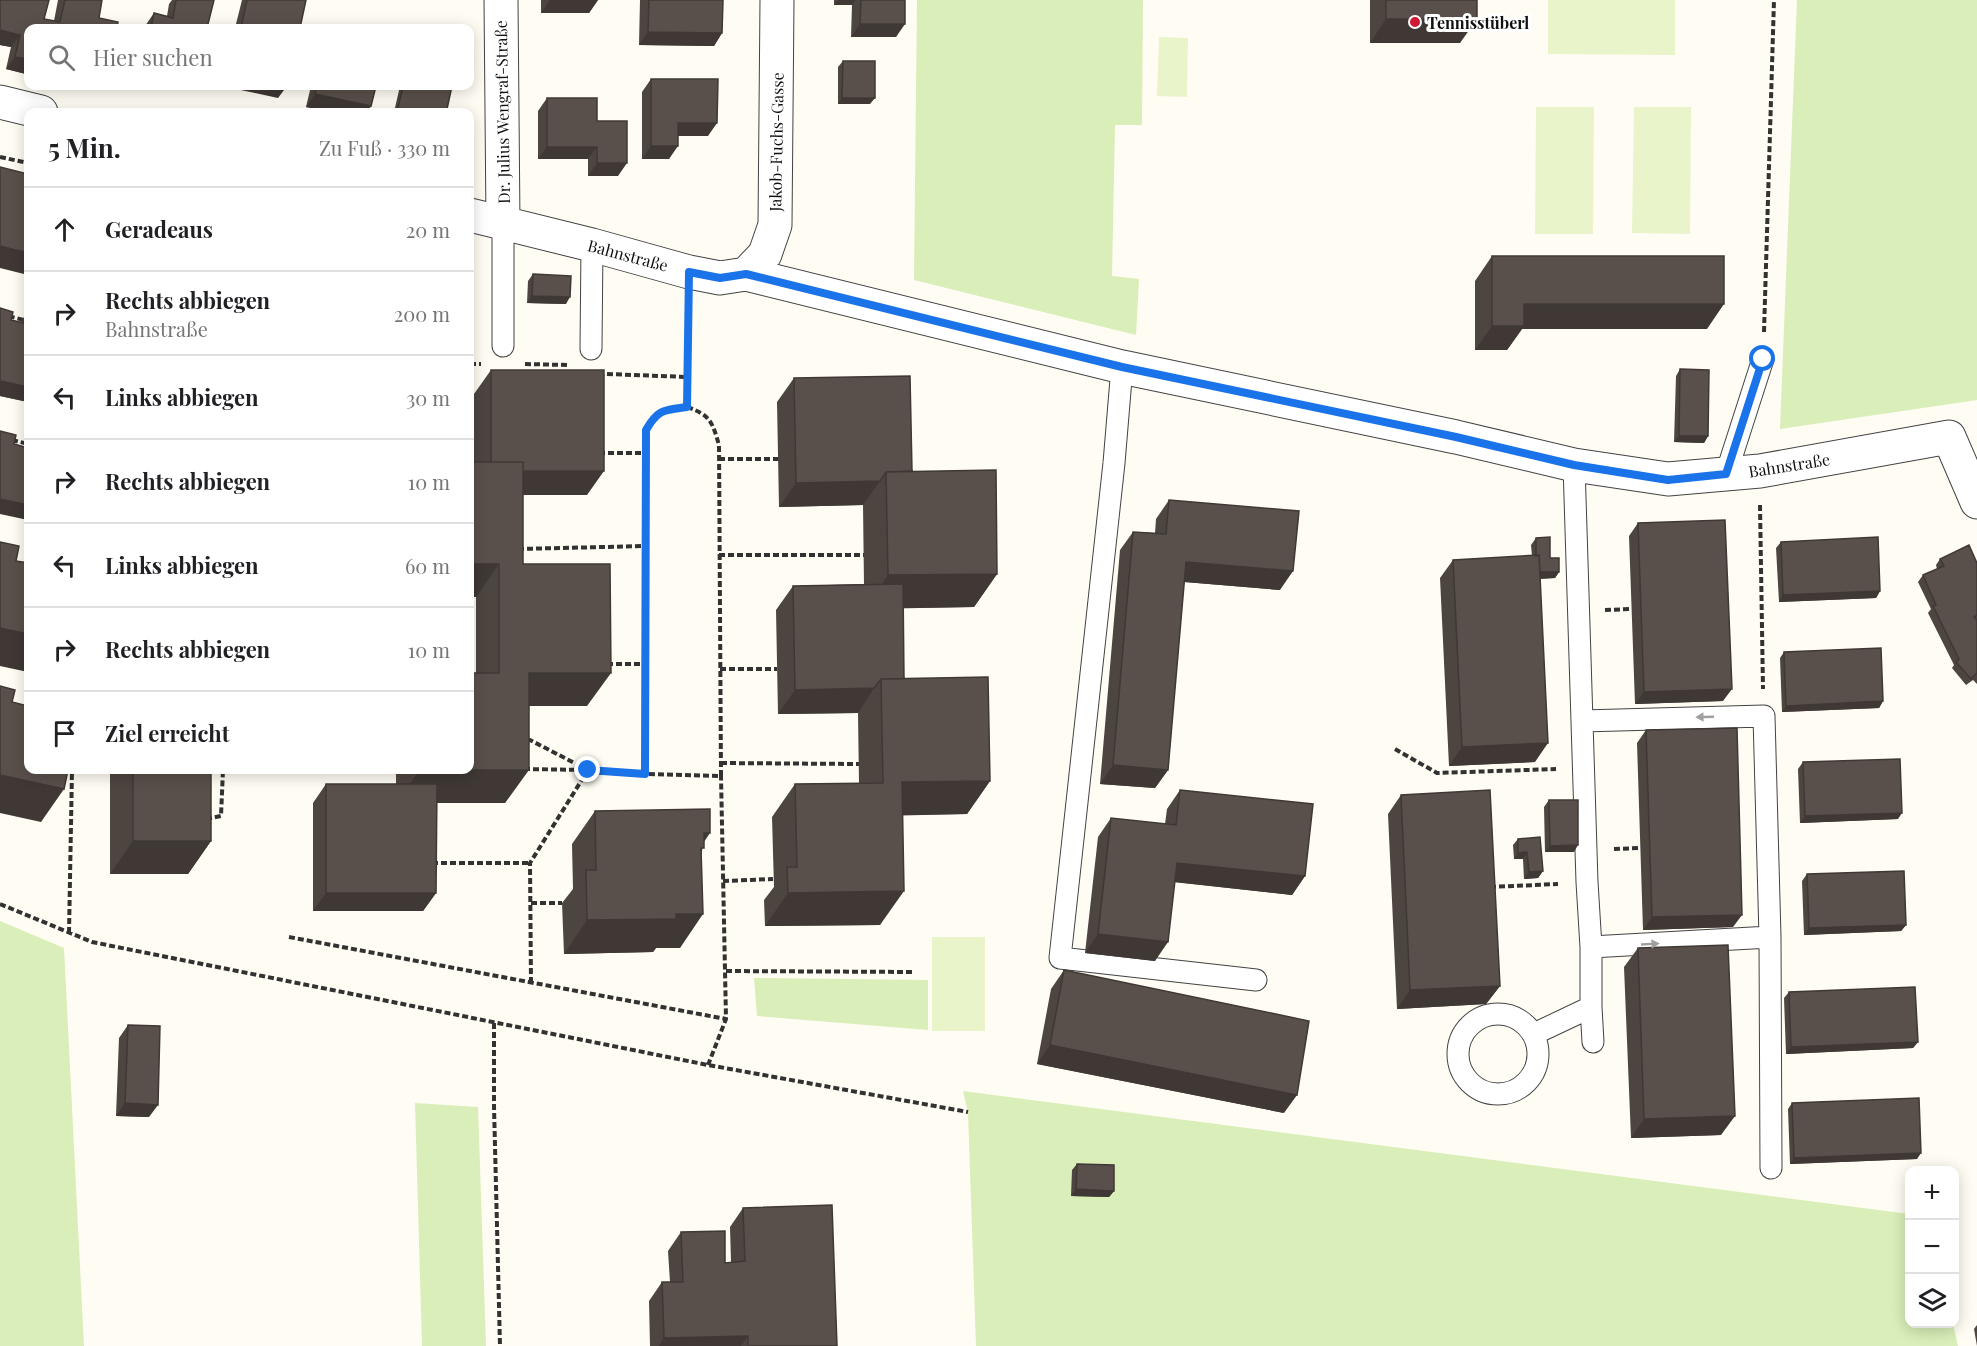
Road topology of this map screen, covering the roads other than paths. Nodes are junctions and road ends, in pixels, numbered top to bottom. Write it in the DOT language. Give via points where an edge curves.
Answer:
graph roads {
  1 [pos="501,0"];
  2 [pos="777,0"];
  3 [pos="0,102"];
  4 [pos="25,108"];
  5 [pos="474,216"];
  6 [pos="503,223"];
  7 [pos="592,245"];
  8 [pos="746,274"];
  9 [pos="503,346"];
  10 [pos="591,349"];
  11 [pos="1763,359"];
  12 [pos="1141,365"];
  13 [pos="1574,465"];
  14 [pos="1726,474"];
  15 [pos="1977,502"];
  16 [pos="1582,721"];
  17 [pos="1770,937"];
  18 [pos="1592,947"];
  19 [pos="1256,980"];
  20 [pos="1592,1007"];
  21 [pos="1534,1034"];
  22 [pos="1593,1042"];
  23 [pos="1772,1168"];
  1 -- 6 [label="street, Dr. Julius Wengraf-Straße"];
  2 -- 8 [label="street, Jakob-Fuchs-Gasse" via="775,225 765,254"];
  3 -- 4 [label="street"];
  5 -- 6 [label="street, Bahnstraße"];
  6 -- 7 [label="street, Bahnstraße"];
  6 -- 9 [label="lane"];
  7 -- 8 [label="street, Bahnstraße" via="720,278"];
  7 -- 10 [label="lane"];
  8 -- 12 [label="street, Bahnstraße"];
  11 -- 14 [label="lane"];
  12 -- 13 [label="street, Bahnstraße" via="1456,429"];
  12 -- 19 [label="lane" via="1113,475 1060,958"];
  13 -- 14 [label="street, Bahnstraße" via="1668,480"];
  13 -- 16 [label="lane"];
  14 -- 15 [label="street, Bahnstraße" via="1949,437"];
  17 -- 16 [label="lane, one-way" via="1764,716"];
  16 -- 18 [label="lane"];
  18 -- 17 [label="lane, one-way"];
  17 -- 23 [label="lane"];
  18 -- 20 [label="lane"];
  20 -- 21 [label="lane"];
  20 -- 22 [label="lane"];
}
